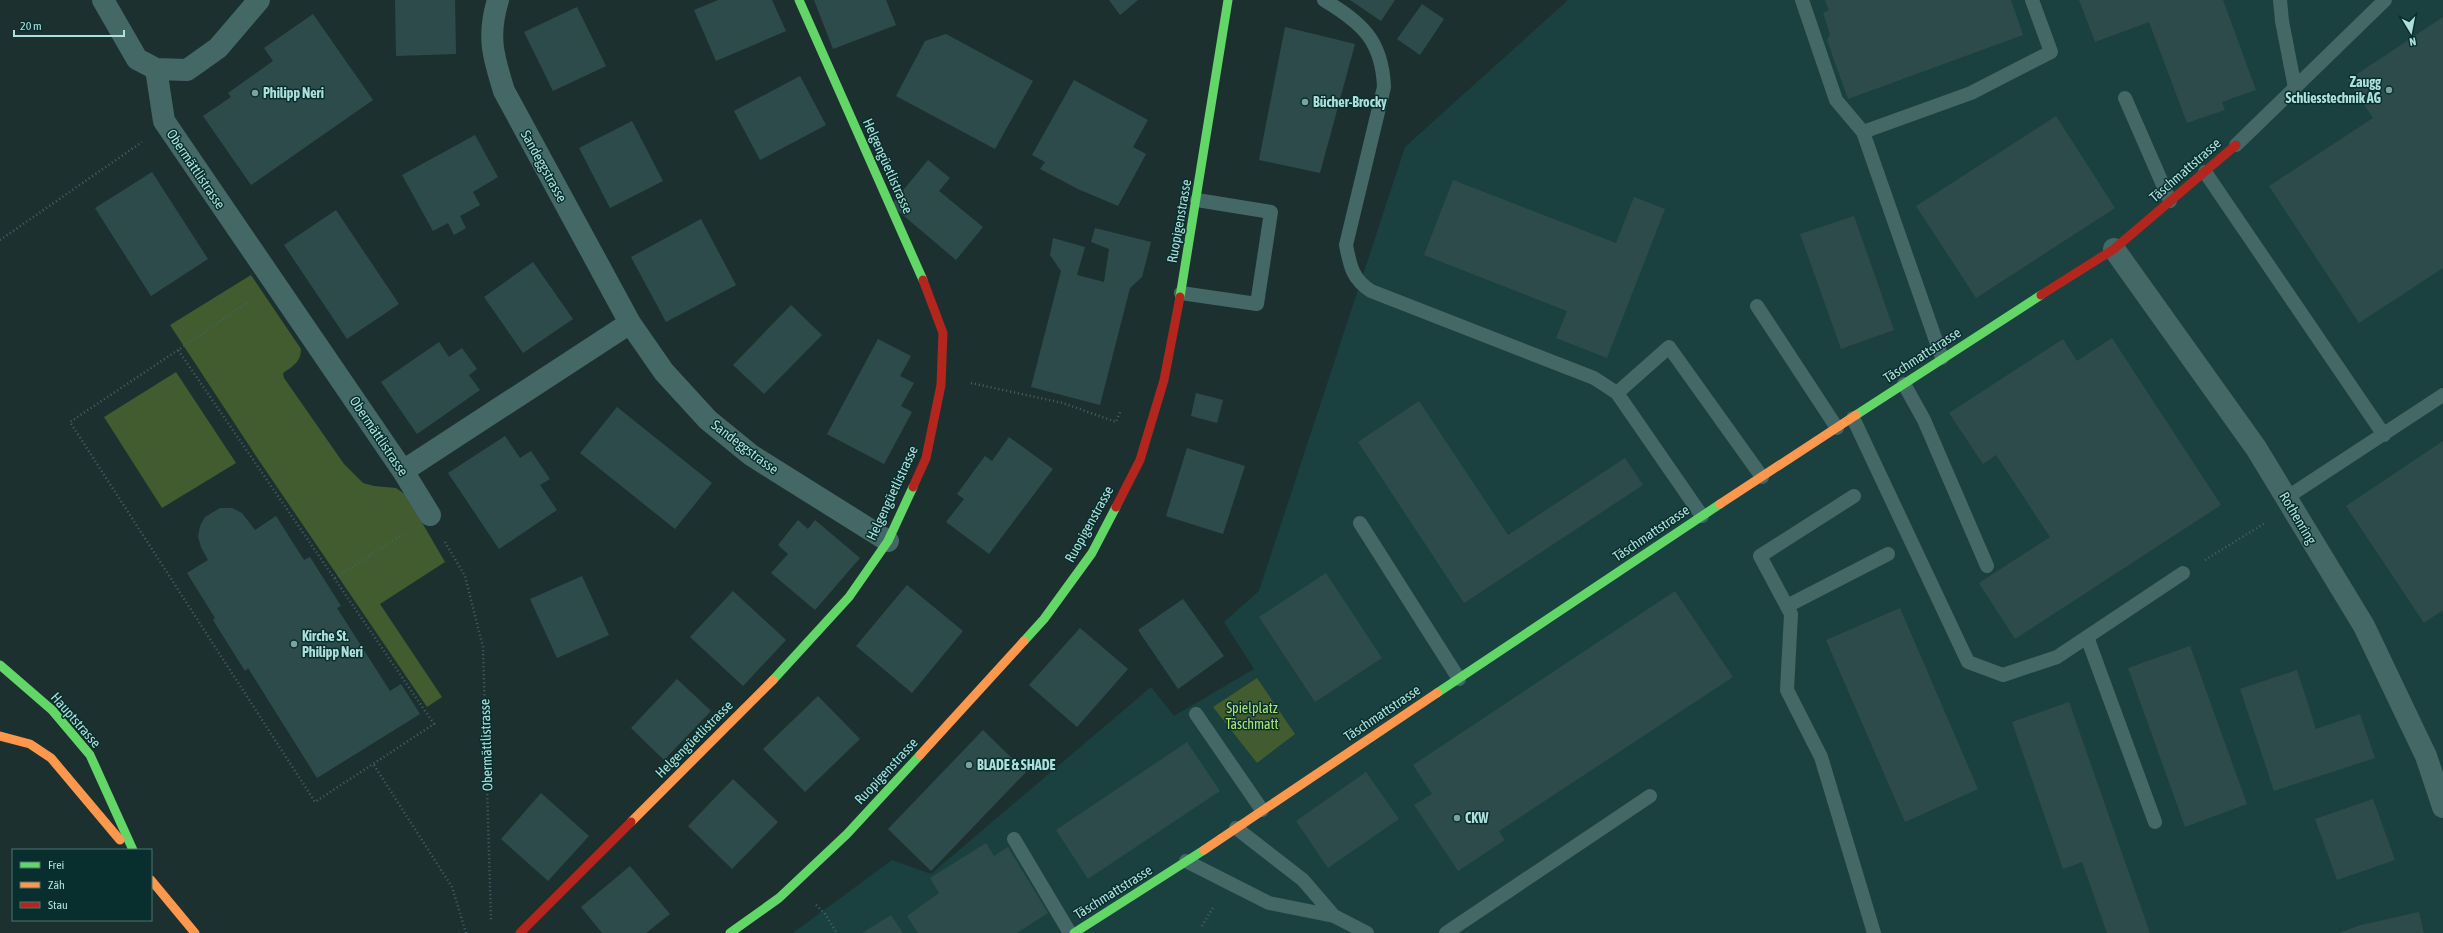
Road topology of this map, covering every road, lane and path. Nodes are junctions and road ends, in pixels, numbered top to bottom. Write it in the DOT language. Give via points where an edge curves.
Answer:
graph roads {
  1 [pos="103,0"];
  2 [pos="258,0"];
  3 [pos="498,0"];
  4 [pos="799,0"];
  5 [pos="1228,0"];
  6 [pos="1324,0"];
  7 [pos="1802,0"];
  8 [pos="2032,0"];
  9 [pos="2280,0"];
  10 [pos="2385,0"];
  11 [pos="156,69"];
  12 [pos="2295,88"];
  13 [pos="2125,98"];
  14 [pos="1863,132"];
  15 [pos="146,139"];
  16 [pos="2236,145"];
  17 [pos="2205,172"];
  18 [pos="1197,200"];
  19 [pos="2170,201"];
  20 [pos="0,240"];
  21 [pos="2114,249"];
  22 [pos="275,284"];
  23 [pos="1181,293"];
  24 [pos="1757,306"];
  25 [pos="630,323"];
  26 [pos="178,350"];
  27 [pos="1942,358"];
  28 [pos="941,376"];
  29 [pos="1904,384"];
  30 [pos="1617,393"];
  31 [pos="2443,395"];
  32 [pos="1853,418"];
  33 [pos="1116,422"];
  34 [pos="1837,428"];
  35 [pos="2384,434"];
  36 [pos="403,471"];
  37 [pos="1762,477"];
  38 [pos="1854,496"];
  39 [pos="2288,502"];
  40 [pos="430,516"];
  41 [pos="1702,516"];
  42 [pos="1360,523"];
  43 [pos="888,541"];
  44 [pos="1888,554"];
  45 [pos="1987,566"];
  46 [pos="2183,573"];
  47 [pos="334,578"];
  48 [pos="1787,606"];
  49 [pos="2087,636"];
  50 [pos="0,665"];
  51 [pos="1459,679"];
  52 [pos="1196,714"];
  53 [pos="0,736"];
  54 [pos="374,765"];
  55 [pos="1650,796"];
  56 [pos="2443,807"];
  57 [pos="1262,810"];
  58 [pos="2155,822"];
  59 [pos="1236,828"];
  60 [pos="1014,839"];
  61 [pos="127,849"];
  62 [pos="133,849"];
  63 [pos="1186,861"];
  64 [pos="152,881"];
  65 [pos="1334,916"];
  66 [pos="491,925"];
  67 [pos="195,933"];
  68 [pos="466,933"];
  69 [pos="520,933"];
  70 [pos="730,933"];
  71 [pos="1070,933"];
  72 [pos="1074,933"];
  73 [pos="1367,933"];
  74 [pos="1446,933"];
  75 [pos="1874,933"];
  1 -- 11 [label="street" via="136,59"];
  2 -- 11 [label="street" via="218,48 187,70"];
  3 -- 25 [label="street, Sandeggstrasse" via="491,23 493,56 504,91"];
  4 -- 28 [label="street, Helgengüetlistrasse" via="923,279 943,333"];
  5 -- 18 [label="street, Ruopigenstrasse"];
  6 -- 30 [label="lane" via="1349,16 1372,39 1383,70 1384,87 1346,244 1351,268 1360,284 1371,291 1594,378"];
  7 -- 14 [label="lane" via="1836,100"];
  8 -- 14 [label="lane" via="2051,52 1971,93"];
  9 -- 12 [label="lane"];
  10 -- 12 [label="lane"];
  11 -- 22 [label="street, Obermättlistrasse" via="164,121"];
  12 -- 16 [label="lane"];
  13 -- 19 [label="lane"];
  14 -- 27 [label="lane"];
  15 -- 20 [label="path"];
  16 -- 17 [label="street, Täschmattstrasse"];
  17 -- 19 [label="street, Täschmattstrasse"];
  17 -- 35 [label="lane"];
  18 -- 23 [label="street, Ruopigenstrasse"];
  18 -- 23 [label="lane" via="1272,212 1257,304"];
  19 -- 21 [label="street, Täschmattstrasse"];
  21 -- 27 [label="street, Täschmattstrasse"];
  21 -- 39 [label="street, Rothenring" via="2256,448"];
  22 -- 26 [label="path"];
  22 -- 36 [label="street, Obermättlistrasse"];
  23 -- 70 [label="street, Ruopigenstrasse" via="1164,380 1140,460 1092,553 1044,619 847,834 779,898"];
  24 -- 34 [label="lane"];
  25 -- 36 [label="street"];
  25 -- 43 [label="street, Sandeggstrasse" via="664,372 708,420 751,455"];
  26 -- 47 [label="path"];
  26 -- 54 [label="path" via="70,422 315,802"];
  27 -- 29 [label="street, Täschmattstrasse"];
  28 -- 33 [label="path" via="1063,403"];
  28 -- 43 [label="street, Helgengüetlistrasse" via="926,458"];
  29 -- 32 [label="street, Täschmattstrasse"];
  29 -- 45 [label="lane" via="1924,420"];
  30 -- 37 [label="lane" via="1668,347"];
  30 -- 41 [label="lane"];
  31 -- 35 [label="lane"];
  32 -- 34 [label="street, Täschmattstrasse"];
  32 -- 49 [label="lane" via="1968,662 2003,676 2057,657"];
  34 -- 37 [label="street, Täschmattstrasse"];
  35 -- 39 [label="lane"];
  36 -- 40 [label="street, Obermättlistrasse"];
  37 -- 41 [label="street, Täschmattstrasse"];
  38 -- 48 [label="lane" via="1760,556"];
  39 -- 46 [label="path"];
  39 -- 56 [label="street, Rothenring" via="2364,626 2426,756"];
  40 -- 47 [label="path"];
  40 -- 66 [label="path, Obermättlistrasse" via="465,576 483,647"];
  41 -- 51 [label="street, Täschmattstrasse"];
  42 -- 51 [label="lane"];
  43 -- 69 [label="street, Helgengüetlistrasse" via="848,597 787,666"];
  44 -- 48 [label="lane"];
  46 -- 49 [label="lane"];
  47 -- 54 [label="path" via="434,724"];
  48 -- 75 [label="lane" via="1791,614 1787,690 1821,757"];
  49 -- 58 [label="lane"];
  50 -- 62 [label="street, Hauptstrasse" via="52,710 90,755"];
  51 -- 57 [label="street, Täschmattstrasse"];
  52 -- 57 [label="lane"];
  53 -- 61 [label="street" via="30,744 51,758"];
  54 -- 68 [label="path" via="452,887"];
  55 -- 74 [label="lane"];
  57 -- 59 [label="street, Täschmattstrasse"];
  59 -- 63 [label="street, Täschmattstrasse"];
  59 -- 65 [label="lane" via="1303,880"];
  60 -- 71 [label="lane"];
  63 -- 65 [label="lane" via="1269,903"];
  63 -- 72 [label="street, Täschmattstrasse"];
  64 -- 67 [label="street"];
  65 -- 73 [label="lane"];
}
